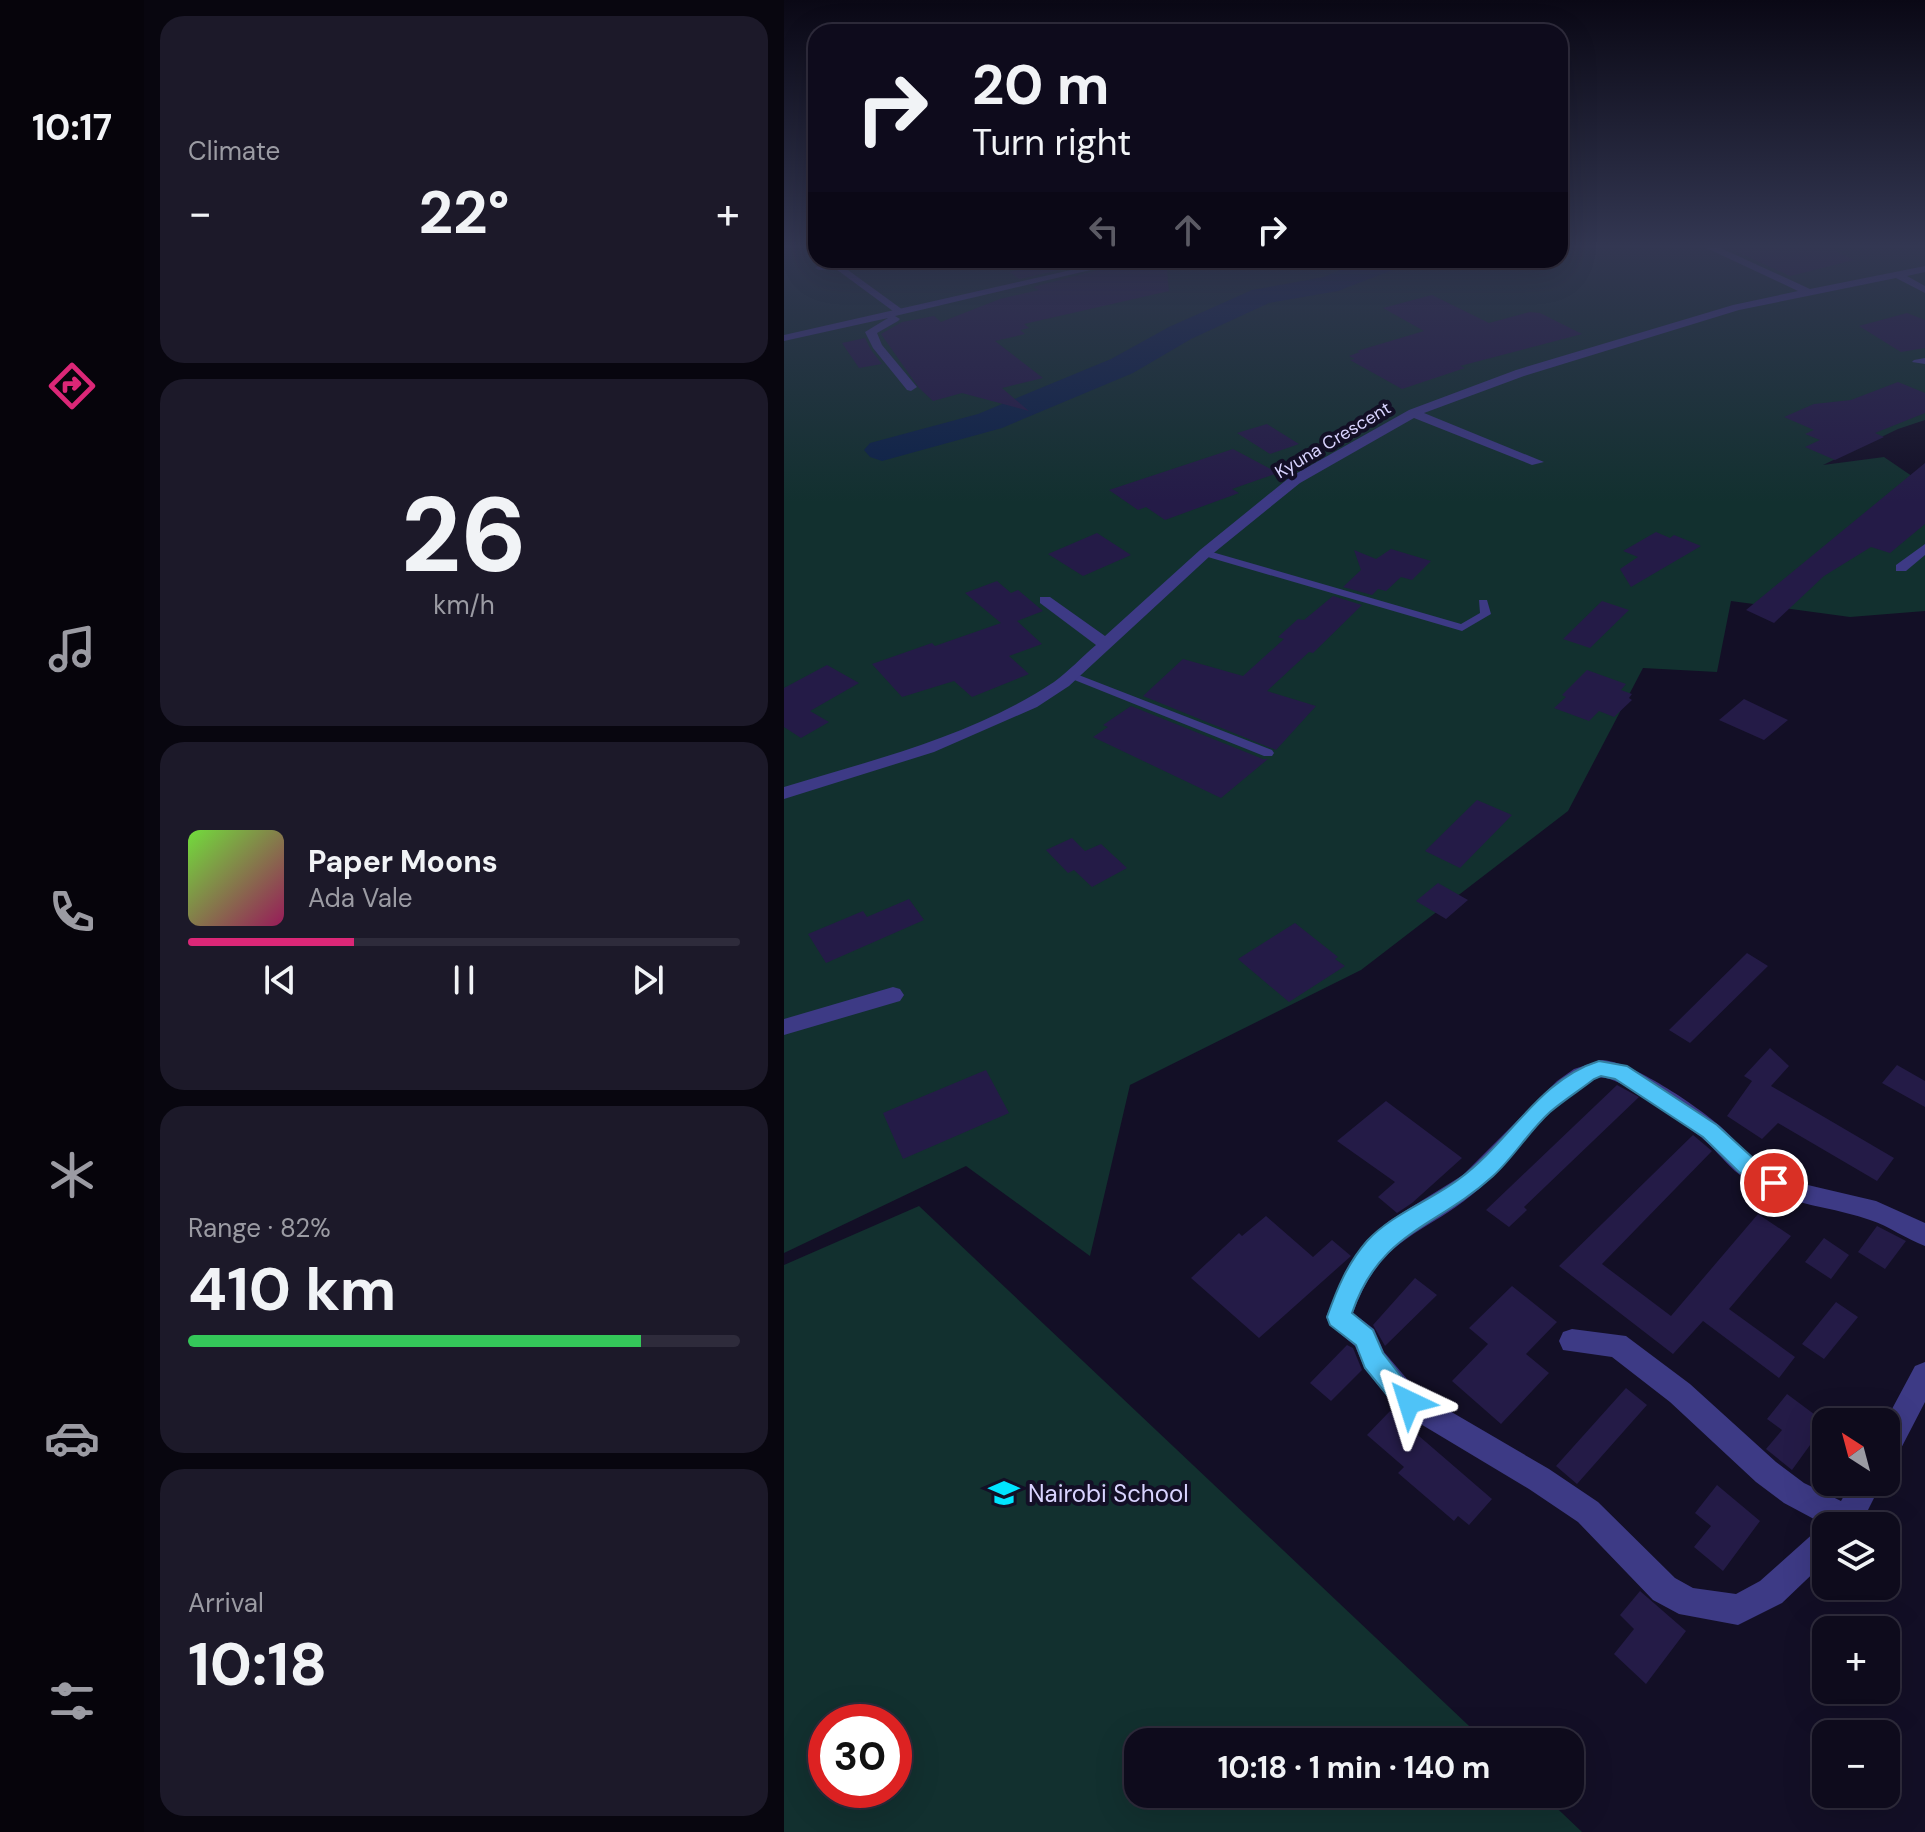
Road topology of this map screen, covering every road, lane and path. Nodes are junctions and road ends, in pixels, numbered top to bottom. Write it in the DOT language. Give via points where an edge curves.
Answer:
graph roads {
  1 [pos="793,330"];
  2 [pos="813,330"];
  3 [pos="873,330"];
  4 [pos="1658,330"];
  5 [pos="797,334"];
  6 [pos="784,338"];
  7 [pos="911,387"];
  8 [pos="1413,413"];
  9 [pos="1537,462"];
  10 [pos="1925,548"];
  11 [pos="1205,553"];
  12 [pos="1901,568"];
  13 [pos="1045,600"];
  14 [pos="1483,602"];
  15 [pos="1105,644"];
  16 [pos="1071,675"];
  17 [pos="1268,753"];
  18 [pos="784,793"];
  19 [pos="893,995"];
  20 [pos="784,1027"];
  21 [pos="1925,1235"];
  22 [pos="1572,1341"];
  23 [pos="1925,1375"];
  24 [pos="1900,1422"];
  25 [pos="1826,1512"];
  26 [pos="1812,1554"];
  1 -- 5 [label="street"];
  2 -- 5 [label="street"];
  3 -- 7 [label="street" via="877,346"];
  4 -- 8 [label="street, Kyuna Crescent"];
  5 -- 6 [label="street"];
  8 -- 9 [label="street"];
  8 -- 11 [label="street, Kyuna Crescent" via="1295,480"];
  10 -- 12 [label="street"];
  11 -- 14 [label="lane" via="1462,628 1486,614"];
  11 -- 15 [label="street, Kyuna Crescent"];
  13 -- 15 [label="street"];
  15 -- 16 [label="street, Kyuna Crescent"];
  16 -- 17 [label="lane"];
  16 -- 18 [label="street, Kyuna Crescent" via="1037,701 941,746"];
  19 -- 20 [label="street"];
  21 -- 26 [label="street" via="1876,1211 1774,1183 1746,1166 1710,1131 1631,1078 1599,1068 1542,1107 1467,1186 1376,1247 1352,1280 1339,1317 1365,1338 1374,1360 1409,1402 1588,1512 1664,1589 1690,1603 1738,1610 1771,1592"];
  22 -- 25 [label="street" via="1617,1345 1680,1393 1766,1472"];
  23 -- 24 [label="street"];
}
